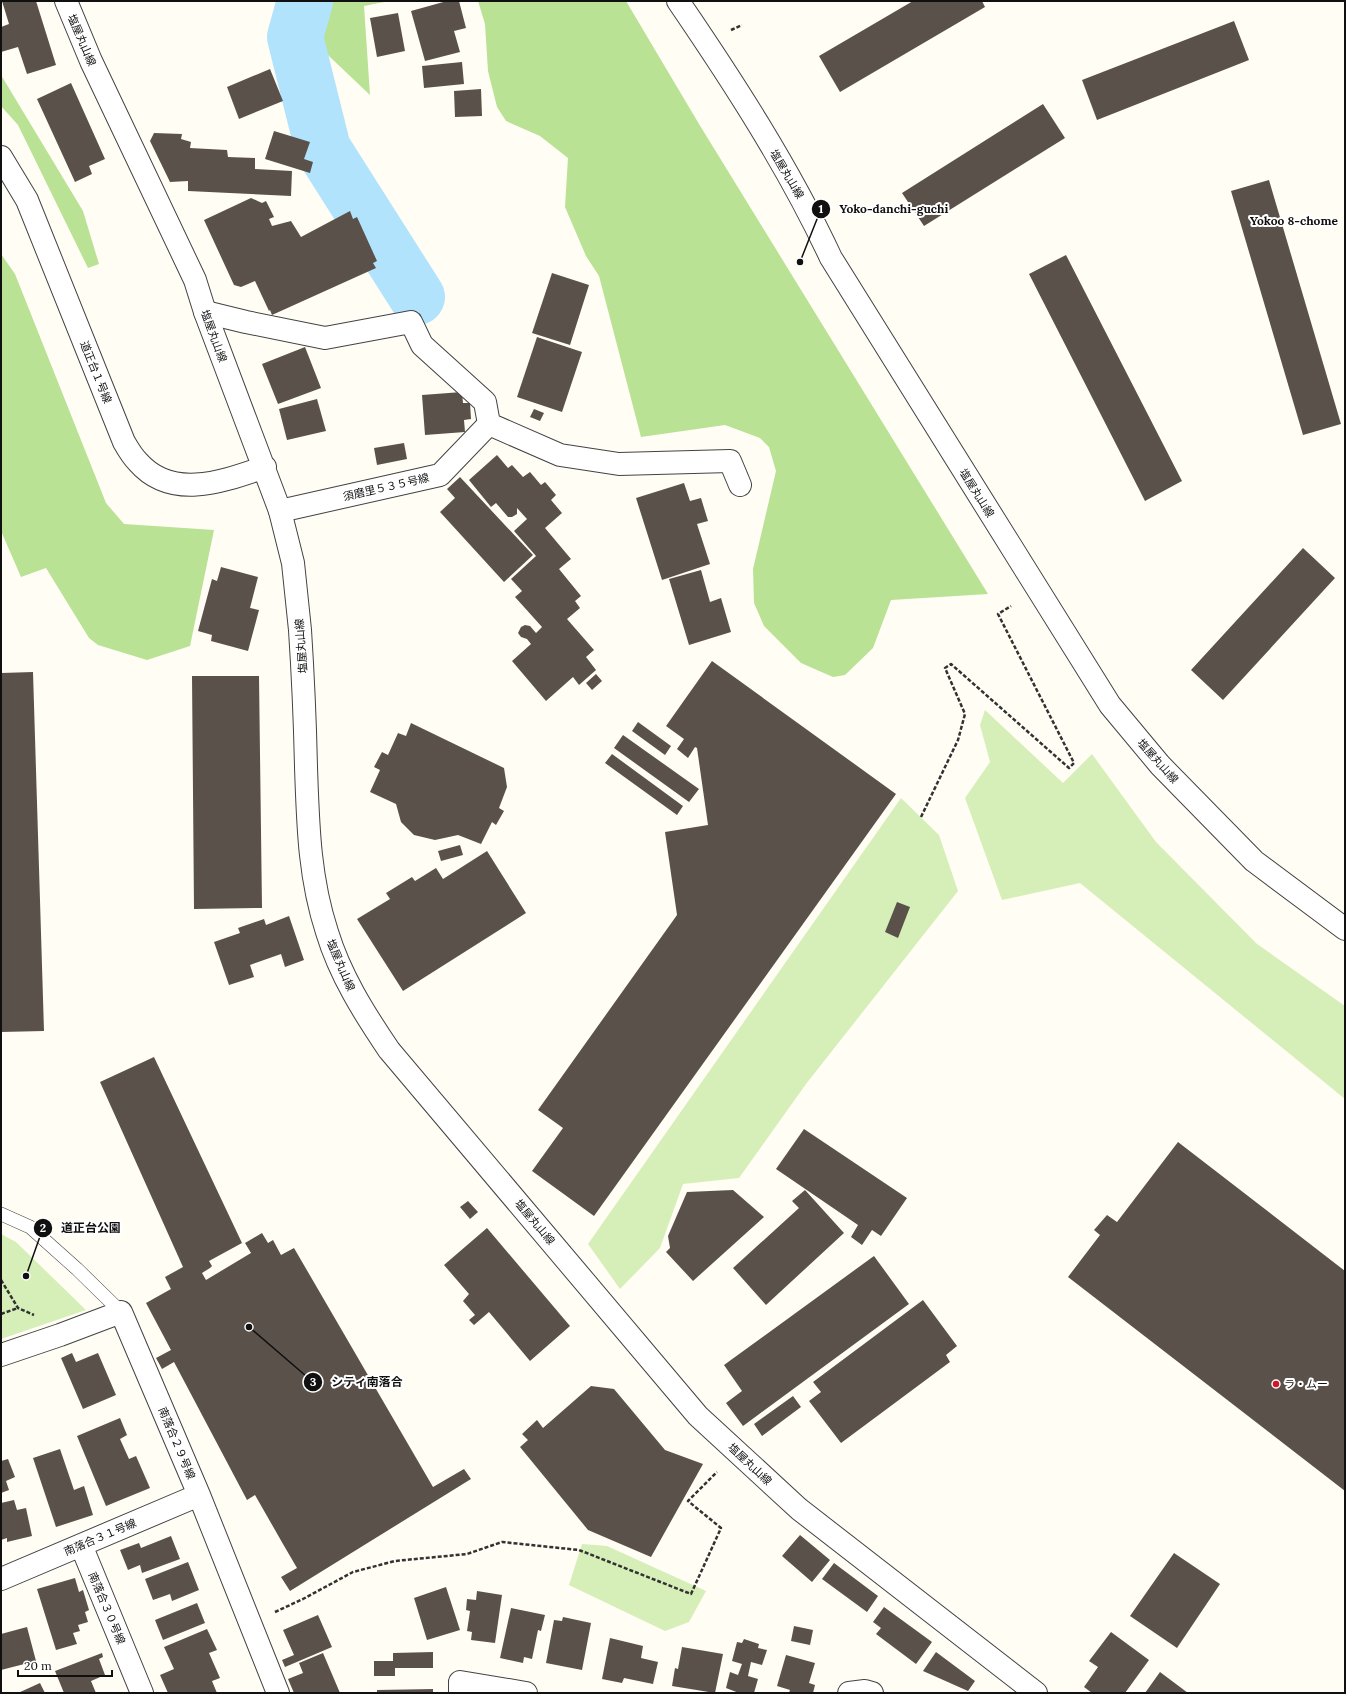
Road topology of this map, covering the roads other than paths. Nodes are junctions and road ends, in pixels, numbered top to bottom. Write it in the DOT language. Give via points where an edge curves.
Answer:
graph roads {
  1 [pos="66,1"];
  2 [pos="678,1"];
  3 [pos="1,157"];
  4 [pos="205,312"];
  5 [pos="489,424"];
  6 [pos="265,467"];
  7 [pos="740,485"];
  8 [pos="280,511"];
  9 [pos="1345,929"];
  10 [pos="1,1214"];
  11 [pos="121,1312"];
  12 [pos="1,1355"];
  13 [pos="199,1496"];
  14 [pos="81,1546"];
  15 [pos="1,1579"];
  16 [pos="142,1693"];
  17 [pos="278,1693"];
  18 [pos="460,1693"];
  19 [pos="526,1693"];
  20 [pos="849,1693"];
  21 [pos="872,1693"];
  22 [pos="1036,1693"];
  1 -- 4 [label="street, 塩屋丸山線" via="91,62 196,280"];
  2 -- 9 [label="street, 塩屋丸山線" via="722,66 811,215 831,258 1110,705 1156,761 1249,856"];
  3 -- 6 [label="street, 道正台１号線" via="27,200 124,442 137,462 156,478 189,486 224,482"];
  4 -- 5 [label="street" via="325,338 411,322 422,345 485,402"];
  4 -- 6 [label="street, 塩屋丸山線"];
  5 -- 7 [label="street" via="560,455 619,464 730,462"];
  5 -- 8 [label="street, 須磨里５３５号線" via="440,474"];
  6 -- 8 [label="street, 塩屋丸山線"];
  8 -- 22 [label="street, 塩屋丸山線" via="288,538 298,595 309,848 314,877 327,933 340,967 371,1023 389,1050 698,1416 798,1509"];
  10 -- 11 [label="lane" via="30,1227"];
  11 -- 12 [label="street" via="60,1336"];
  11 -- 13 [label="street, 南落合２９号線"];
  13 -- 14 [label="street, 南落合３１号線"];
  13 -- 17 [label="street, 南落合２９号線"];
  14 -- 15 [label="street, 南落合３１号線"];
  14 -- 16 [label="street, 南落合３０号線"];
  18 -- 19 [label="street" via="460,1682"];
  20 -- 21 [label="street"];
}
